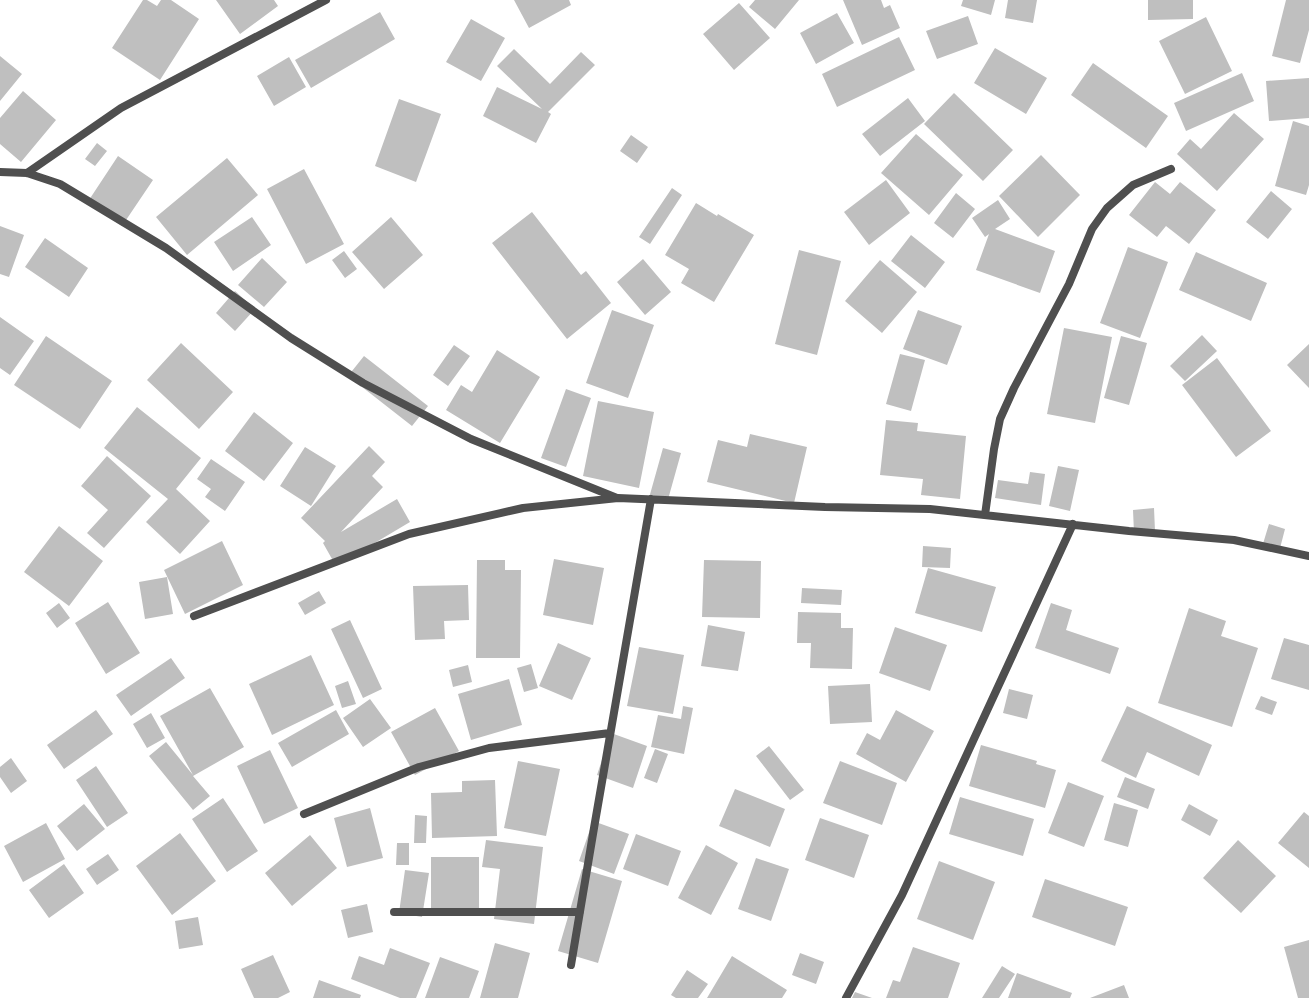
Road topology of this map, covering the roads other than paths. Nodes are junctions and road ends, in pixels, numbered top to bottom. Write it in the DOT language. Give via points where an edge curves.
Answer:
graph roads {
  1 [pos="326,0"];
  2 [pos="1171,169"];
  3 [pos="0,172"];
  4 [pos="27,173"];
  5 [pos="618,498"];
  6 [pos="651,499"];
  7 [pos="985,515"];
  8 [pos="1073,524"];
  9 [pos="1309,556"];
  10 [pos="194,616"];
  11 [pos="610,733"];
  12 [pos="304,814"];
  13 [pos="394,912"];
  14 [pos="580,912"];
  15 [pos="571,965"];
  16 [pos="846,998"];
  1 -- 4 [label="street" via="121,108"];
  2 -- 7 [label="street" via="1133,185 1107,208 1092,229 1069,284 1000,419"];
  3 -- 4 [label="street"];
  4 -- 5 [label="street" via="60,184 166,248 291,338 363,383 471,439"];
  5 -- 6 [label="street"];
  5 -- 10 [label="street" via="523,508 409,534"];
  6 -- 7 [label="street" via="930,509"];
  6 -- 11 [label="street"];
  7 -- 8 [label="street"];
  8 -- 9 [label="street" via="1234,540"];
  8 -- 16 [label="street" via="902,895"];
  11 -- 12 [label="street" via="489,748 419,767"];
  11 -- 14 [label="street"];
  13 -- 14 [label="street"];
  14 -- 15 [label="street"];
}
